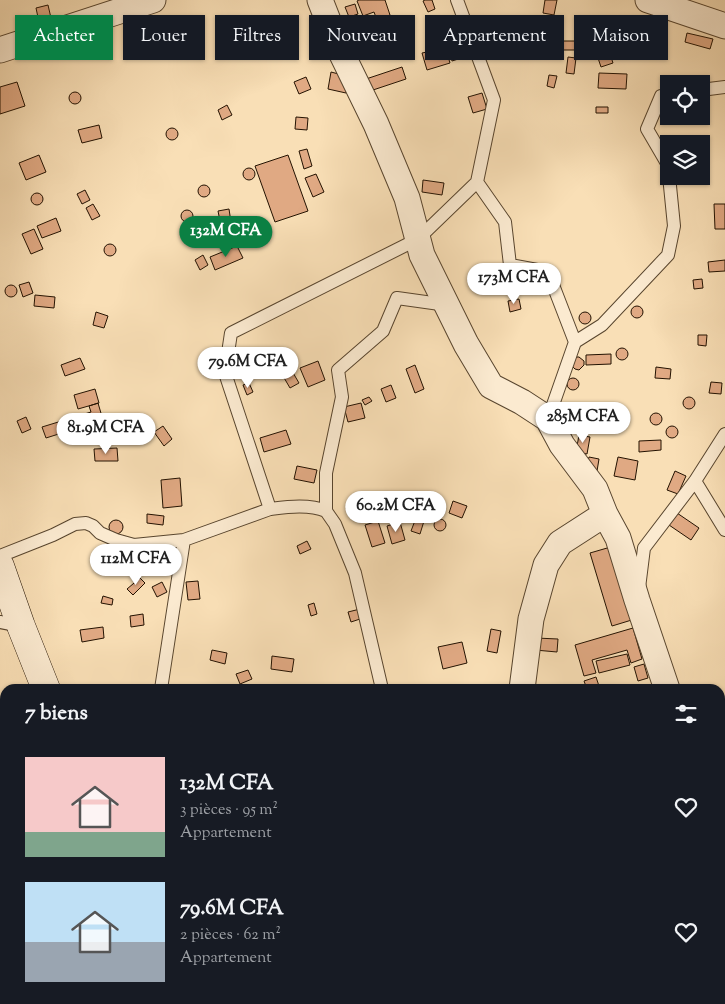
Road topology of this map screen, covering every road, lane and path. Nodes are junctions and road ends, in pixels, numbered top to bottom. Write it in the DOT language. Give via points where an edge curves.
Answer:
graph roads {
  1 [pos="153,0"];
  2 [pos="320,0"];
  3 [pos="457,0"];
  4 [pos="648,0"];
  5 [pos="725,26"];
  6 [pos="0,50"];
  7 [pos="725,87"];
  8 [pos="710,89"];
  9 [pos="660,98"];
  10 [pos="660,152"];
  11 [pos="477,182"];
  12 [pos="670,185"];
  13 [pos="418,240"];
  14 [pos="447,305"];
  15 [pos="575,342"];
  16 [pos="548,419"];
  17 [pos="725,434"];
  18 [pos="695,481"];
  19 [pos="270,509"];
  20 [pos="326,511"];
  21 [pos="605,514"];
  22 [pos="725,530"];
  23 [pos="184,540"];
  24 [pos="0,556"];
  25 [pos="0,566"];
  26 [pos="638,600"];
  27 [pos="11,624"];
  28 [pos="43,684"];
  29 [pos="162,684"];
  30 [pos="381,684"];
  31 [pos="523,684"];
  32 [pos="665,684"];
  1 -- 6 [label="street"];
  2 -- 13 [label="street" via="407,198"];
  3 -- 11 [label="lane" via="494,100"];
  4 -- 5 [label="street"];
  7 -- 8 [label="lane"];
  9 -- 10 [label="lane" via="647,129"];
  11 -- 13 [label="lane"];
  11 -- 15 [label="lane" via="505,222 510,265 548,272"];
  12 -- 15 [label="lane" via="674,226 668,255 602,325"];
  13 -- 14 [label="street"];
  13 -- 19 [label="lane" via="231,334 225,373"];
  14 -- 16 [label="street" via="491,386"];
  14 -- 20 [label="lane" via="397,298 383,331 338,370 342,397 326,473"];
  15 -- 16 [label="lane"];
  16 -- 21 [label="street" via="562,445 595,489"];
  17 -- 18 [label="lane"];
  18 -- 22 [label="lane"];
  18 -- 26 [label="lane" via="644,548"];
  19 -- 20 [label="lane" via="319,508"];
  19 -- 23 [label="lane"];
  20 -- 30 [label="lane" via="335,524 355,572"];
  21 -- 26 [label="street" via="618,538"];
  21 -- 31 [label="street" via="560,543 546,565 531,619"];
  23 -- 24 [label="lane" via="134,545 116,540 86,523 75,524"];
  23 -- 29 [label="lane"];
  25 -- 27 [label="main road"];
  26 -- 32 [label="street"];
  27 -- 28 [label="main road"];
}
